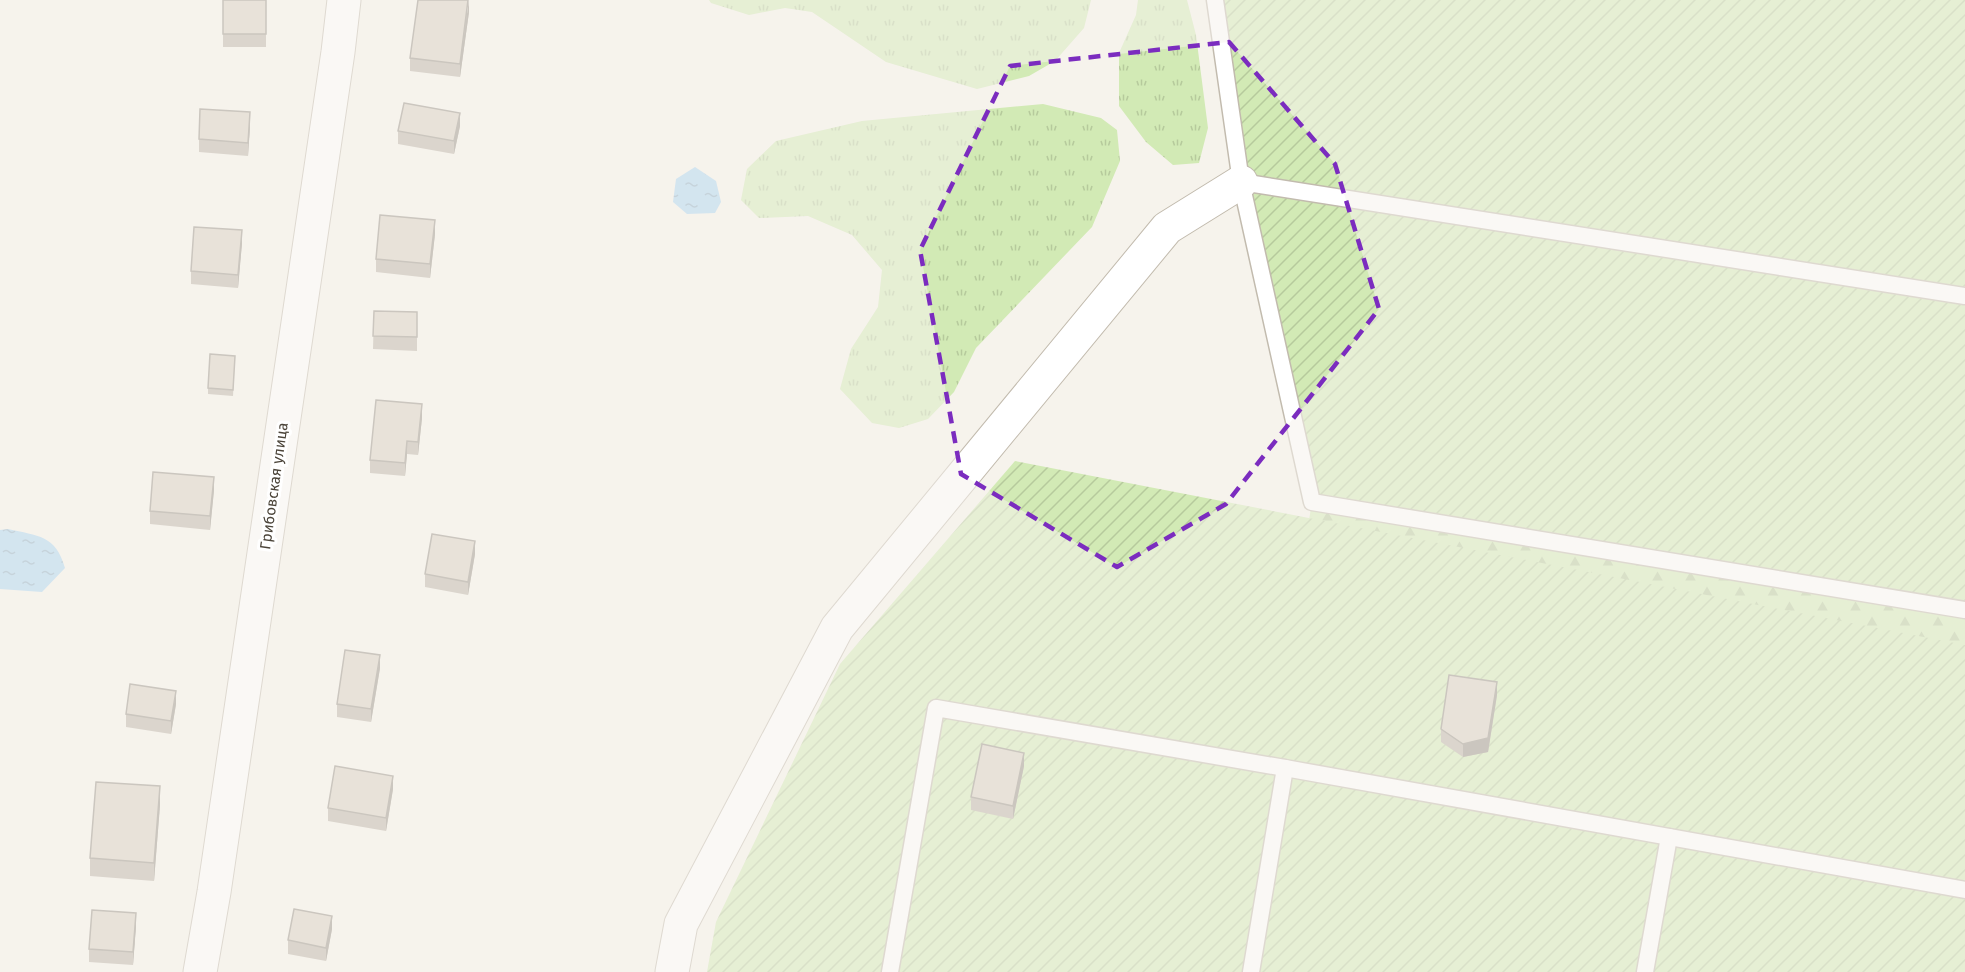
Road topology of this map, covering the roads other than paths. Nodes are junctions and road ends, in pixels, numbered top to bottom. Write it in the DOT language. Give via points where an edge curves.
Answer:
graph roads {
  1 [pos="344,0"];
  2 [pos="1215,0"];
  3 [pos="1241,182"];
  4 [pos="1965,296"];
  5 [pos="1965,610"];
  6 [pos="1285,768"];
  7 [pos="1669,837"];
  8 [pos="1965,890"];
  9 [pos="200,972"];
  10 [pos="672,972"];
  11 [pos="890,972"];
  12 [pos="1251,972"];
  13 [pos="1645,972"];
  1 -- 9 [label="street, Грибовская улица"];
  2 -- 3 [label="lane"];
  3 -- 4 [label="lane"];
  3 -- 5 [label="lane" via="1312,502"];
  3 -- 10 [label="street" via="1167,228 837,628 681,924"];
  6 -- 7 [label="lane"];
  6 -- 11 [label="lane" via="936,708"];
  6 -- 12 [label="lane"];
  7 -- 8 [label="lane"];
  7 -- 13 [label="lane"];
}
